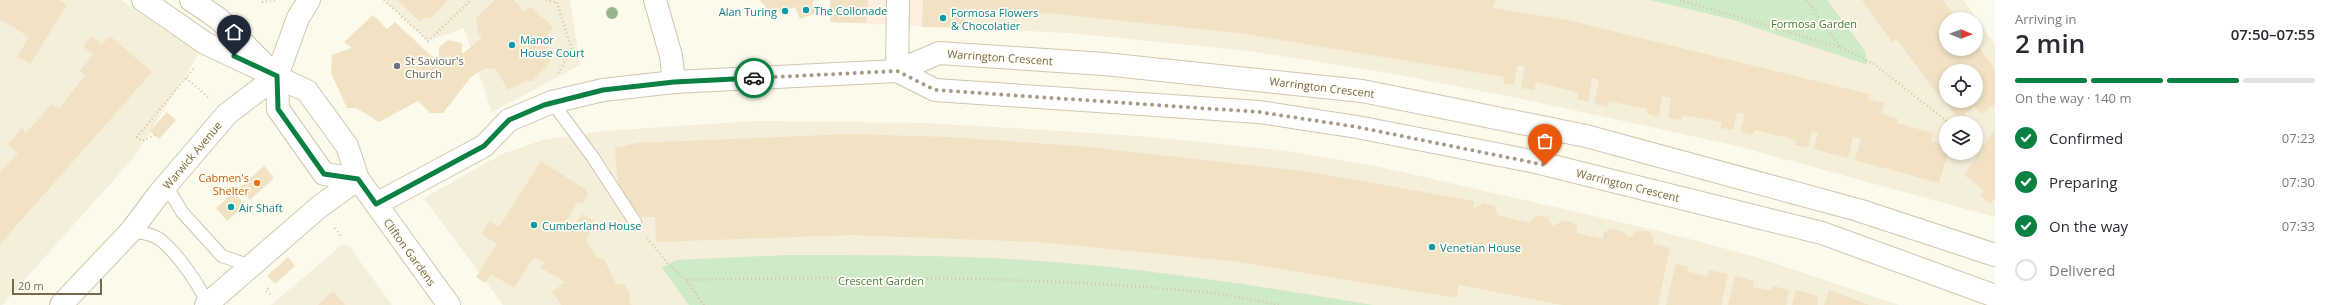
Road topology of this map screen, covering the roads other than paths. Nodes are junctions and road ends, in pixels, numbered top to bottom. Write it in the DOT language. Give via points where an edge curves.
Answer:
graph roads {
  1 [pos="143,0"];
  2 [pos="191,0"];
  3 [pos="309,0"];
  4 [pos="655,0"];
  5 [pos="898,0"];
  6 [pos="897,71"];
  7 [pos="277,76"];
  8 [pos="674,82"];
  9 [pos="544,105"];
  10 [pos="1553,129"];
  11 [pos="1545,165"];
  12 [pos="358,179"];
  13 [pos="166,185"];
  14 [pos="376,204"];
  15 [pos="635,222"];
  16 [pos="131,231"];
  17 [pos="1995,255"];
  18 [pos="251,266"];
  19 [pos="1995,296"];
  20 [pos="207,304"];
  21 [pos="61,305"];
  22 [pos="449,305"];
  1 -- 7 [label="street, Clifton Gardens" via="205,43"];
  2 -- 7 [label="street" via="219,19"];
  3 -- 7 [label="street" via="298,18"];
  4 -- 8 [label="street" via="671,56"];
  5 -- 6 [label="street"];
  6 -- 8 [label="street, Warrington Crescent"];
  6 -- 10 [label="street, Warrington Crescent" via="939,53 1120,66 1362,91"];
  6 -- 11 [label="street, Warrington Crescent" via="935,90 1259,112 1357,127"];
  7 -- 12 [label="street, Clifton Gardens" via="307,91 347,146"];
  7 -- 12 [label="street" via="278,109 324,174"];
  7 -- 13 [label="street, Warwick Avenue" via="227,114"];
  8 -- 9 [label="street, Warrington Crescent" via="603,90"];
  9 -- 14 [label="street, Warrington Crescent" via="509,120 484,146"];
  9 -- 15 [label="lane" via="592,156"];
  10 -- 11 [label="lane"];
  10 -- 17 [label="street, Warrington Crescent" via="1858,210"];
  11 -- 19 [label="street, Warrington Crescent" via="1822,234"];
  12 -- 14 [label="street, Clifton Gardens"];
  12 -- 18 [label="street" via="319,207"];
  13 -- 16 [label="street, Warwick Avenue"];
  13 -- 18 [label="lane" via="182,212 222,256"];
  14 -- 22 [label="street, Clifton Gardens"];
  16 -- 20 [label="lane" via="152,235 163,241 200,286"];
  16 -- 21 [label="street, Warwick Avenue"];
  18 -- 20 [label="street"];
}
